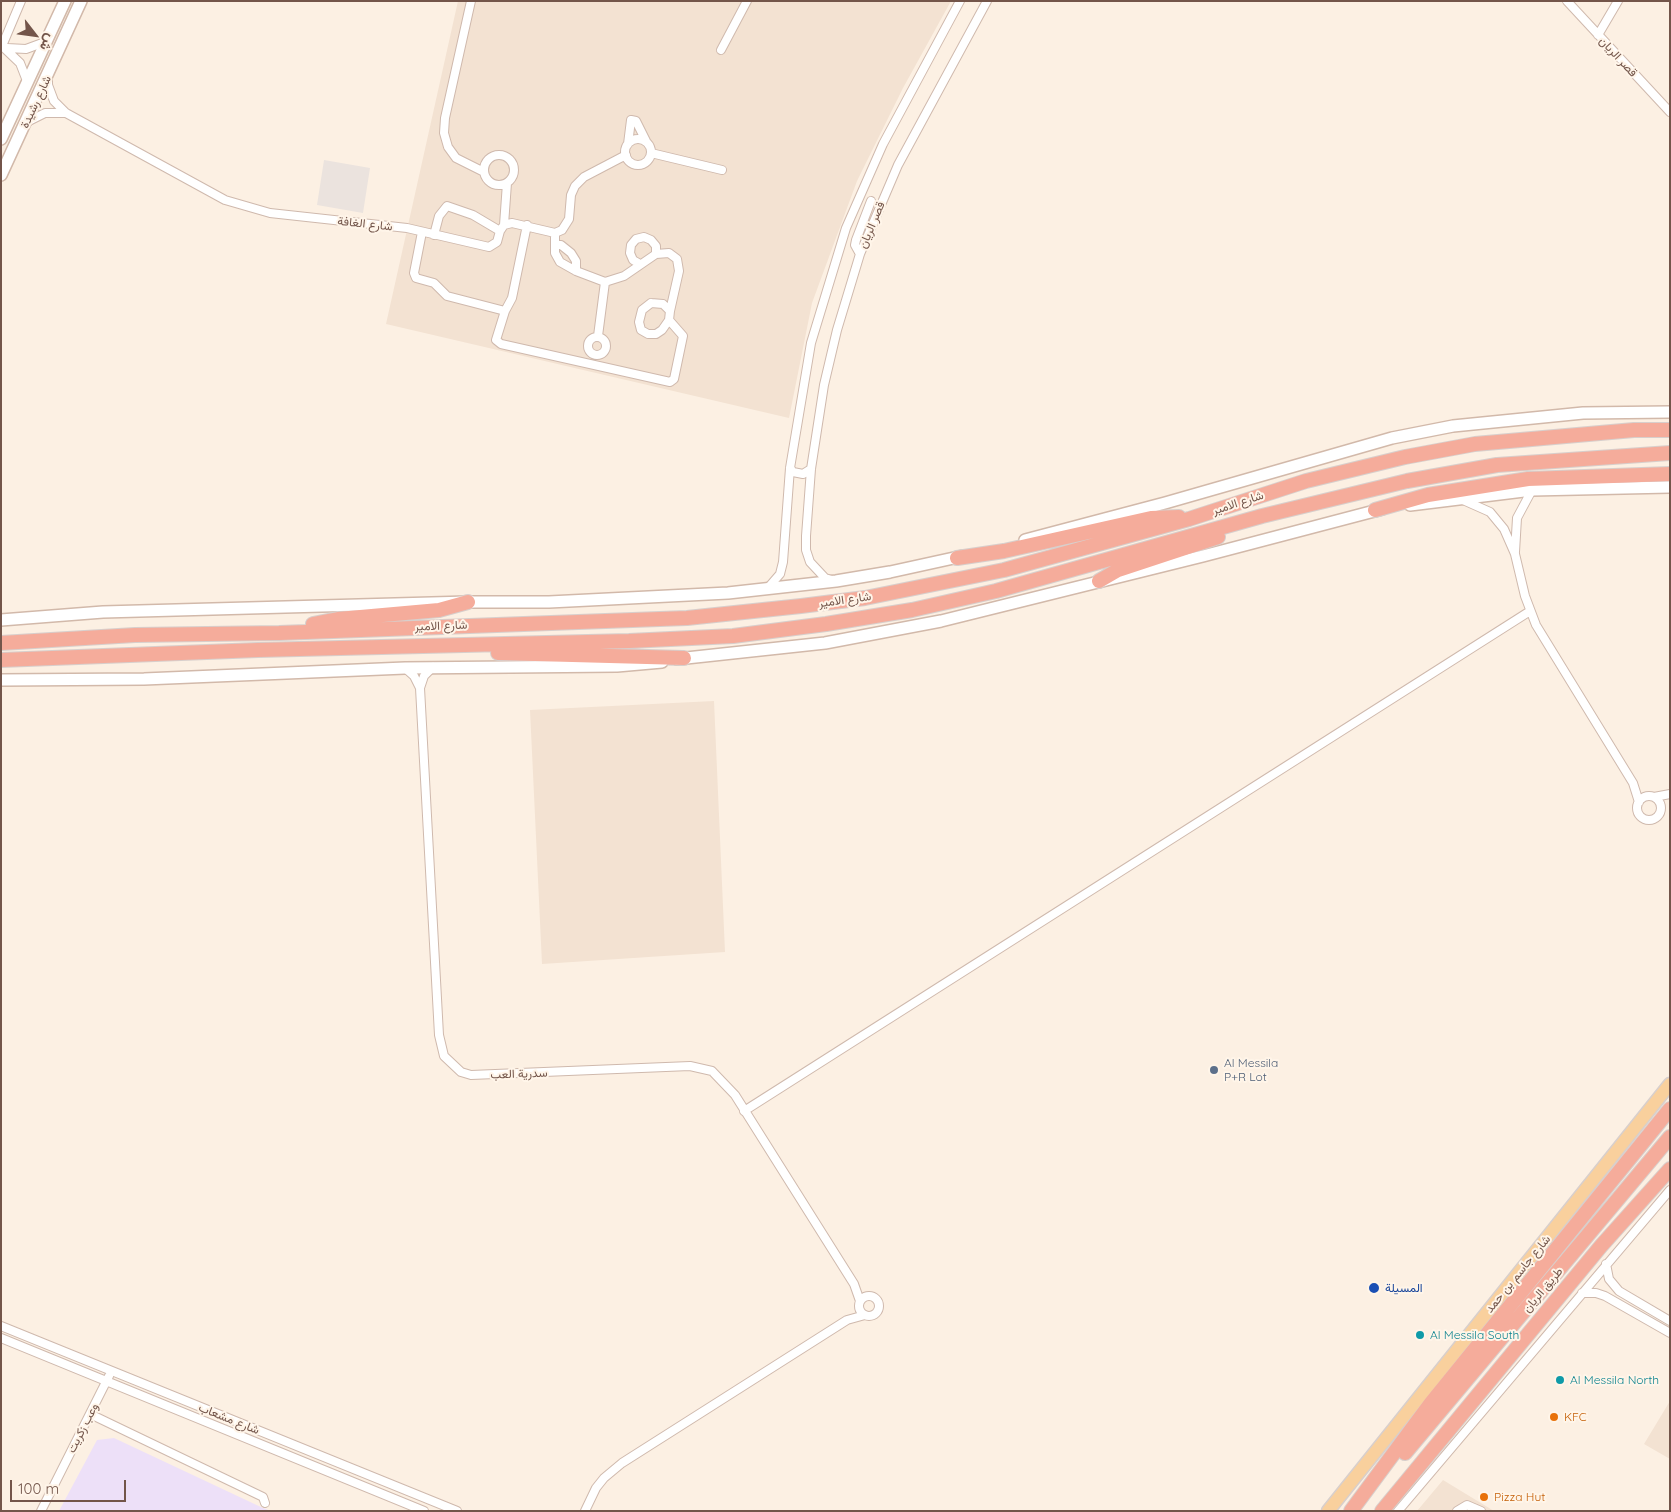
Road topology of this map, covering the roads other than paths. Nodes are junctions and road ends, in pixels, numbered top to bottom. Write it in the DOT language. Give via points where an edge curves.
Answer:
graph roads {
  1 [pos="21,1"];
  2 [pos="64,1"];
  3 [pos="81,1"];
  4 [pos="471,1"];
  5 [pos="747,1"];
  6 [pos="960,1"];
  7 [pos="987,1"];
  8 [pos="1567,1"];
  9 [pos="1618,1"];
  10 [pos="1598,35"];
  11 [pos="45,42"];
  12 [pos="3,46"];
  13 [pos="721,50"];
  14 [pos="48,76"];
  15 [pos="28,81"];
  16 [pos="1670,112"];
  17 [pos="66,114"];
  18 [pos="27,122"];
  19 [pos="1,139"];
  20 [pos="646,141"];
  21 [pos="628,144"];
  22 [pos="651,153"];
  23 [pos="626,155"];
  24 [pos="722,170"];
  25 [pos="484,172"];
  26 [pos="1,175"];
  27 [pos="507,183"];
  28 [pos="859,198"];
  29 [pos="871,201"];
  30 [pos="881,204"];
  31 [pos="527,225"];
  32 [pos="502,228"];
  33 [pos="422,232"];
  34 [pos="556,233"];
  35 [pos="434,235"];
  36 [pos="555,245"];
  37 [pos="656,254"];
  38 [pos="860,254"];
  39 [pos="640,264"];
  40 [pos="576,271"];
  41 [pos="605,282"];
  42 [pos="505,311"];
  43 [pos="670,311"];
  44 [pos="669,320"];
  45 [pos="598,336"];
  46 [pos="1670,412"];
  47 [pos="1670,430"];
  48 [pos="1670,453"];
  49 [pos="790,468"];
  50 [pos="811,469"];
  51 [pos="1670,474"];
  52 [pos="1670,487"];
  53 [pos="1532,490"];
  54 [pos="1458,499"];
  55 [pos="1375,510"];
  56 [pos="1262,516"];
  57 [pos="1189,519"];
  58 [pos="1515,554"];
  59 [pos="957,558"];
  60 [pos="836,581"];
  61 [pos="1099,581"];
  62 [pos="767,590"];
  63 [pos="468,602"];
  64 [pos="1530,611"];
  65 [pos="1,620"];
  66 [pos="279,632"];
  67 [pos="1,643"];
  68 [pos="430,646"];
  69 [pos="684,658"];
  70 [pos="1,660"];
  71 [pos="433,667"];
  72 [pos="405,668"];
  73 [pos="1,680"];
  74 [pos="420,688"];
  75 [pos="1633,783"];
  76 [pos="1670,794"];
  77 [pos="1652,797"];
  78 [pos="1639,802"];
  79 [pos="1661,806"];
  80 [pos="1670,1084"];
  81 [pos="1670,1093"];
  82 [pos="1670,1109"];
  83 [pos="744,1111"];
  84 [pos="1670,1137"];
  85 [pos="1670,1169"];
  86 [pos="1670,1190"];
  87 [pos="1582,1216"];
  88 [pos="1606,1264"];
  89 [pos="854,1284"];
  90 [pos="1582,1293"];
  91 [pos="869,1295"];
  92 [pos="859,1304"];
  93 [pos="865,1315"];
  94 [pos="847,1320"];
  95 [pos="1670,1321"];
  96 [pos="1,1326"];
  97 [pos="1670,1333"];
  98 [pos="1,1338"];
  99 [pos="111,1372"];
  100 [pos="107,1381"];
  101 [pos="1431,1403"];
  102 [pos="90,1414"];
  103 [pos="324,1457"];
  104 [pos="320,1468"];
  105 [pos="427,1499"];
  106 [pos="265,1503"];
  107 [pos="424,1510"];
  108 [pos="41,1511"];
  109 [pos="457,1511"];
  110 [pos="585,1511"];
  111 [pos="1328,1511"];
  112 [pos="1337,1511"];
  113 [pos="1351,1511"];
  114 [pos="1357,1511"];
  115 [pos="1382,1511"];
  116 [pos="1398,1511"];
  117 [pos="1457,1511"];
  118 [pos="1481,1511"];
  1 -- 12 [label="street"];
  2 -- 11 [label="main road, شارع رشيدة"];
  3 -- 14 [label="main road, شارع رشيدة"];
  4 -- 25 [label="street" via="444,133 456,158"];
  5 -- 13 [label="street"];
  6 -- 28 [label="street, قصر الريان" via="883,144"];
  7 -- 30 [label="street, قصر الريان" via="918,126"];
  8 -- 10 [label="street, قصر الريان"];
  9 -- 10 [label="street"];
  10 -- 16 [label="street, قصر الريان"];
  11 -- 12 [label="street" via="26,49"];
  11 -- 15 [label="main road, شارع رشيدة"];
  12 -- 15 [label="street" via="20,63"];
  14 -- 17 [label="street, شارع الغافة" via="54,101"];
  14 -- 18 [label="main road, شارع رشيدة"];
  15 -- 19 [label="main road, شارع رشيدة"];
  17 -- 18 [label="street" via="45,113"];
  17 -- 33 [label="street, شارع الغافة" via="215,196 254,210"];
  18 -- 26 [label="main road, شارع رشيدة"];
  20 -- 21 [label="street" via="639,139"];
  20 -- 21 [label="street" via="636,121 631,120"];
  20 -- 22 [label="street"];
  21 -- 23 [label="street"];
  22 -- 23 [label="street" via="647,161 639,165"];
  22 -- 24 [label="street"];
  23 -- 34 [label="street" via="584,177 574,186 569,219"];
  25 -- 27 [label="street" via="494,185"];
  25 -- 27 [label="street" via="490,157 503,155 514,168"];
  27 -- 32 [label="street"];
  28 -- 29 [label="street"];
  28 -- 49 [label="street, قصر الريان" via="846,228 810,343"];
  29 -- 30 [label="street"];
  29 -- 38 [label="street" via="856,240"];
  30 -- 38 [label="street, قصر الريان"];
  31 -- 32 [label="street" via="512,223"];
  31 -- 34 [label="street"];
  31 -- 42 [label="street" via="512,298"];
  32 -- 35 [label="street, شارع الغافة" via="497,242 489,248"];
  32 -- 35 [label="street" via="447,206 439,216"];
  33 -- 35 [label="street, شارع الغافة"];
  33 -- 42 [label="street" via="414,273 416,278 434,283 447,296"];
  34 -- 36 [label="street"];
  36 -- 40 [label="street" via="556,258"];
  36 -- 40 [label="street" via="561,245 571,253 576,261"];
  37 -- 39 [label="street"];
  37 -- 39 [label="street" via="656,246 651,240 644,237 636,240 630,253"];
  37 -- 43 [label="street" via="669,254 677,260 679,271"];
  38 -- 50 [label="street, قصر الريان" via="824,385"];
  39 -- 41 [label="street" via="624,276"];
  40 -- 41 [label="street"];
  41 -- 45 [label="street"];
  42 -- 44 [label="street" via="496,340 501,344 670,382 674,379 683,336"];
  43 -- 44 [label="street"];
  43 -- 44 [label="street" via="663,304 651,303 642,310 639,322 641,330 656,334"];
  46 -- 59 [label="main road, شارع الامير" via="1583,413 1453,426 1392,438"];
  47 -- 57 [label="highway, شارع الامير" via="1634,430 1467,445 1306,481"];
  48 -- 56 [label="highway, شارع الامير" via="1497,465 1407,481"];
  49 -- 50 [label="street" via="803,474"];
  49 -- 62 [label="street, قصر الريان" via="783,562 780,574"];
  50 -- 60 [label="street, قصر الريان" via="806,550 817,571"];
  51 -- 55 [label="highway" via="1528,480 1428,495"];
  52 -- 53 [label="main road"];
  53 -- 54 [label="main road"];
  53 -- 58 [label="street" via="1517,518"];
  54 -- 55 [label="main road"];
  54 -- 58 [label="street" via="1490,512 1504,529"];
  55 -- 61 [label="main road"];
  56 -- 61 [label="highway" via="1238,530 1118,570"];
  56 -- 68 [label="highway, شارع الامير" via="996,591 912,610 826,624 733,636"];
  57 -- 59 [label="highway" via="1161,517"];
  57 -- 66 [label="highway, شارع الامير" via="1004,570 865,598 801,606 687,618"];
  58 -- 64 [label="street"];
  59 -- 60 [label="main road, شارع الامير"];
  60 -- 62 [label="main road, شارع الامير"];
  61 -- 69 [label="main road" via="968,615 825,643"];
  62 -- 63 [label="main road, شارع الامير" via="549,602"];
  63 -- 65 [label="main road, شارع الامير" via="113,612"];
  63 -- 66 [label="highway" via="439,610 338,619"];
  64 -- 75 [label="street"];
  64 -- 83 [label="street"];
  66 -- 67 [label="highway, شارع الامير" via="136,634"];
  68 -- 69 [label="highway" via="476,652"];
  68 -- 70 [label="highway, شارع الامير"];
  69 -- 71 [label="main road" via="617,666"];
  71 -- 72 [label="main road"];
  71 -- 74 [label="street" via="424,676"];
  72 -- 73 [label="main road" via="144,679"];
  72 -- 74 [label="street"];
  74 -- 83 [label="street, سدرية العب" via="439,1035 444,1056 451,1065 471,1075 701,1067 720,1078"];
  75 -- 77 [label="street"];
  75 -- 78 [label="street"];
  76 -- 77 [label="street"];
  76 -- 79 [label="street"];
  77 -- 78 [label="street"];
  77 -- 79 [label="street"];
  78 -- 79 [label="street" via="1639,814 1646,820 1658,816"];
  80 -- 111 [label="main road, شارع جاسم بن حمد"];
  81 -- 87 [label="main road" via="1591,1197"];
  82 -- 87 [label="highway"];
  83 -- 89 [label="street, سدرية العب"];
  84 -- 114 [label="highway, طريق الريان"];
  85 -- 115 [label="highway, طريق الريان" via="1601,1246"];
  86 -- 88 [label="street"];
  87 -- 101 [label="highway"];
  88 -- 90 [label="street"];
  88 -- 95 [label="street" via="1609,1279 1619,1292"];
  89 -- 91 [label="street, سدرية العب"];
  89 -- 92 [label="street, سدرية العب"];
  90 -- 97 [label="street" via="1605,1296"];
  90 -- 116 [label="street"];
  91 -- 92 [label="street"];
  91 -- 93 [label="street" via="876,1299 879,1308 874,1315"];
  92 -- 93 [label="street"];
  92 -- 94 [label="street"];
  93 -- 94 [label="street"];
  94 -- 110 [label="street" via="614,1469 596,1488"];
  96 -- 99 [label="street, شارع مشعاب"];
  98 -- 100 [label="street, شارع مشعاب"];
  99 -- 100 [label="street, وعب زكريت"];
  99 -- 103 [label="street, شارع مشعاب"];
  100 -- 102 [label="street, وعب زكريت"];
  100 -- 104 [label="street, شارع مشعاب"];
  101 -- 112 [label="main road"];
  101 -- 113 [label="highway"];
  102 -- 106 [label="street" via="263,1497"];
  102 -- 108 [label="street, وعب زكريت"];
  103 -- 104 [label="street"];
  103 -- 105 [label="street, شارع مشعاب"];
  104 -- 107 [label="street, شارع مشعاب"];
  105 -- 107 [label="street"];
  105 -- 109 [label="street, شارع مشعاب"];
  117 -- 118 [label="street" via="1470,1505"];
}
